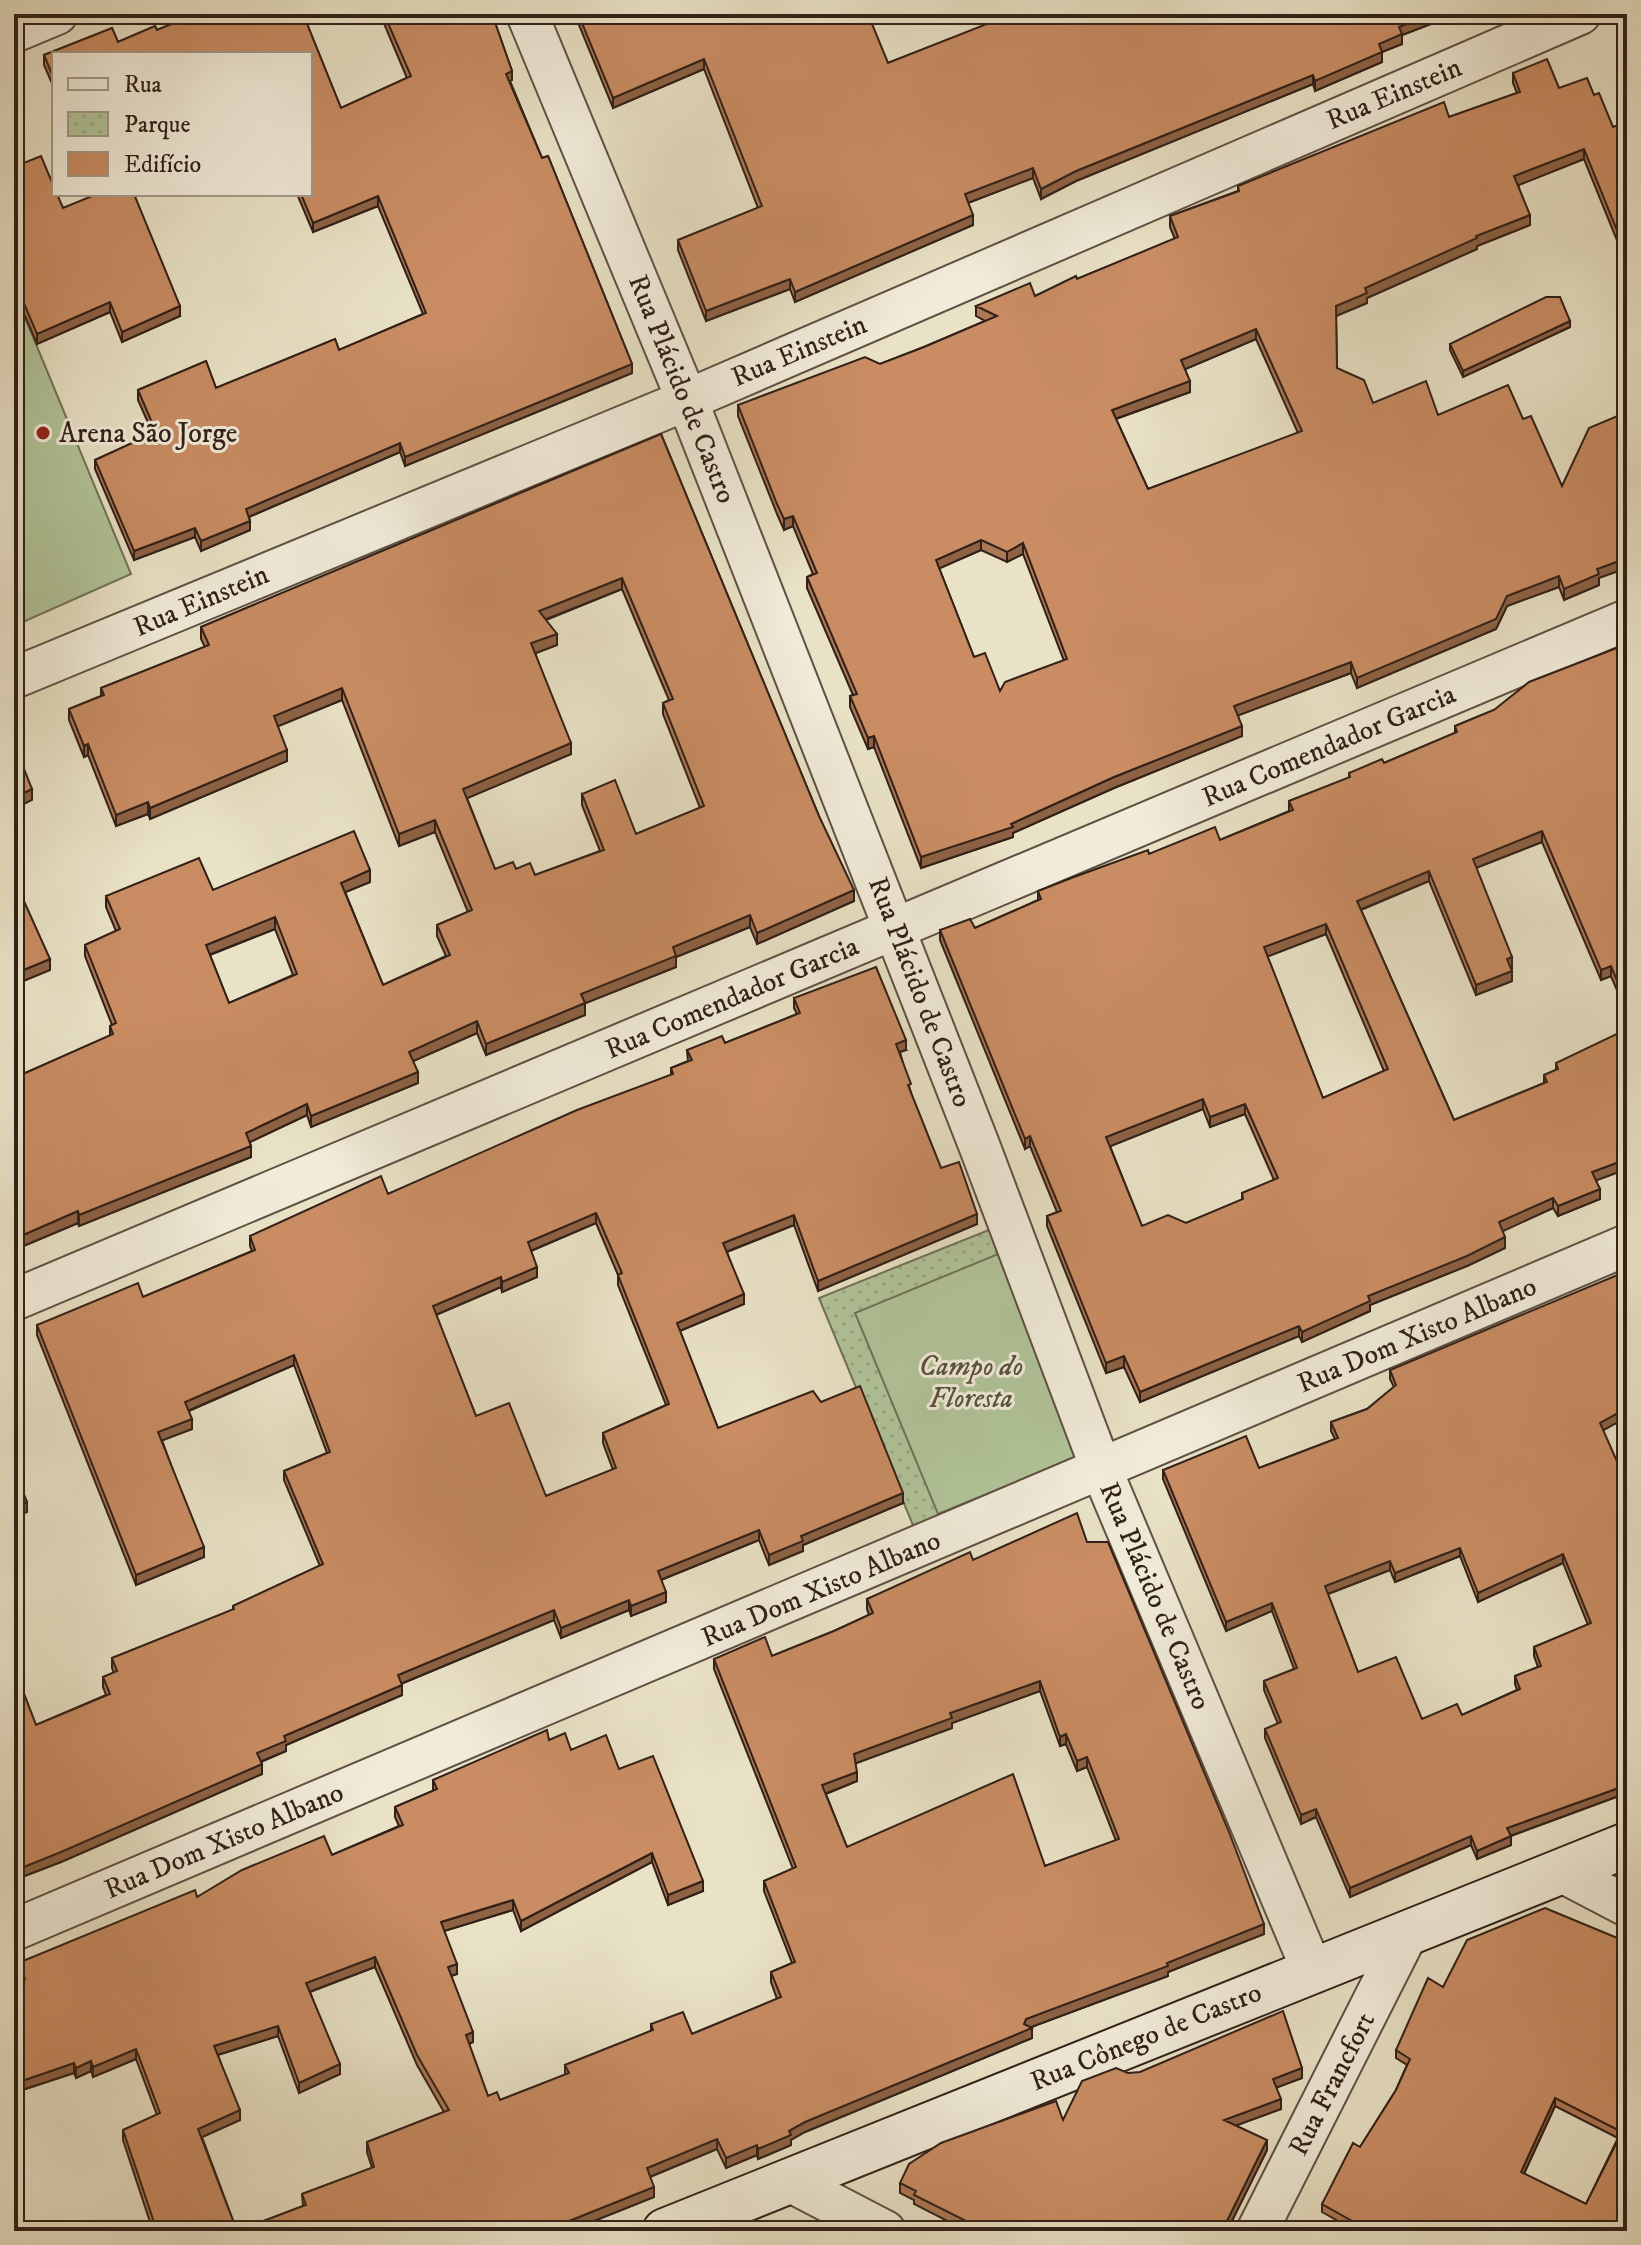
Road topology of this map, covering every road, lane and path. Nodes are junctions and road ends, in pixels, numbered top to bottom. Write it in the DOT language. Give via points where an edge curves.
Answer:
graph roads {
  1 [pos="57,14"];
  2 [pos="527,14"];
  3 [pos="1580,14"];
  4 [pos="14,32"];
  5 [pos="687,400"];
  6 [pos="1627,620"];
  7 [pos="14,678"];
  8 [pos="895,930"];
  9 [pos="1627,1245"];
  10 [pos="14,1300"];
  11 [pos="1102,1471"];
  12 [pos="1627,1845"];
  13 [pos="1562,1872"];
  14 [pos="1627,1906"];
  15 [pos="14,1930"];
  16 [pos="1406,1936"];
  17 [pos="1312,1970"];
  18 [pos="789,2181"];
  19 [pos="665,2231"];
  20 [pos="885,2231"];
  21 [pos="1257,2231"];
  1 -- 4 [label="street"];
  2 -- 5 [label="street, Rua Plácido de Castro"];
  3 -- 5 [label="street, Rua Einstein"];
  5 -- 7 [label="street, Rua Einstein"];
  5 -- 8 [label="street, Rua Plácido de Castro"];
  6 -- 8 [label="street, Rua Comendador Garcia"];
  8 -- 10 [label="street, Rua Comendador Garcia"];
  8 -- 11 [label="street, Rua Plácido de Castro"];
  9 -- 11 [label="street, Rua Dom Xisto Albano"];
  11 -- 15 [label="street, Rua Dom Xisto Albano"];
  11 -- 17 [label="street, Rua Plácido de Castro"];
  12 -- 13 [label="main road, Rua Cônego de Castro"];
  13 -- 14 [label="street"];
  13 -- 16 [label="main road, Rua Cônego de Castro"];
  16 -- 17 [label="main road, Rua Cônego de Castro"];
  16 -- 21 [label="street, Rua Francfort"];
  17 -- 18 [label="main road, Rua Cônego de Castro"];
  18 -- 19 [label="main road, Rua Cônego de Castro"];
  18 -- 20 [label="street"];
}
